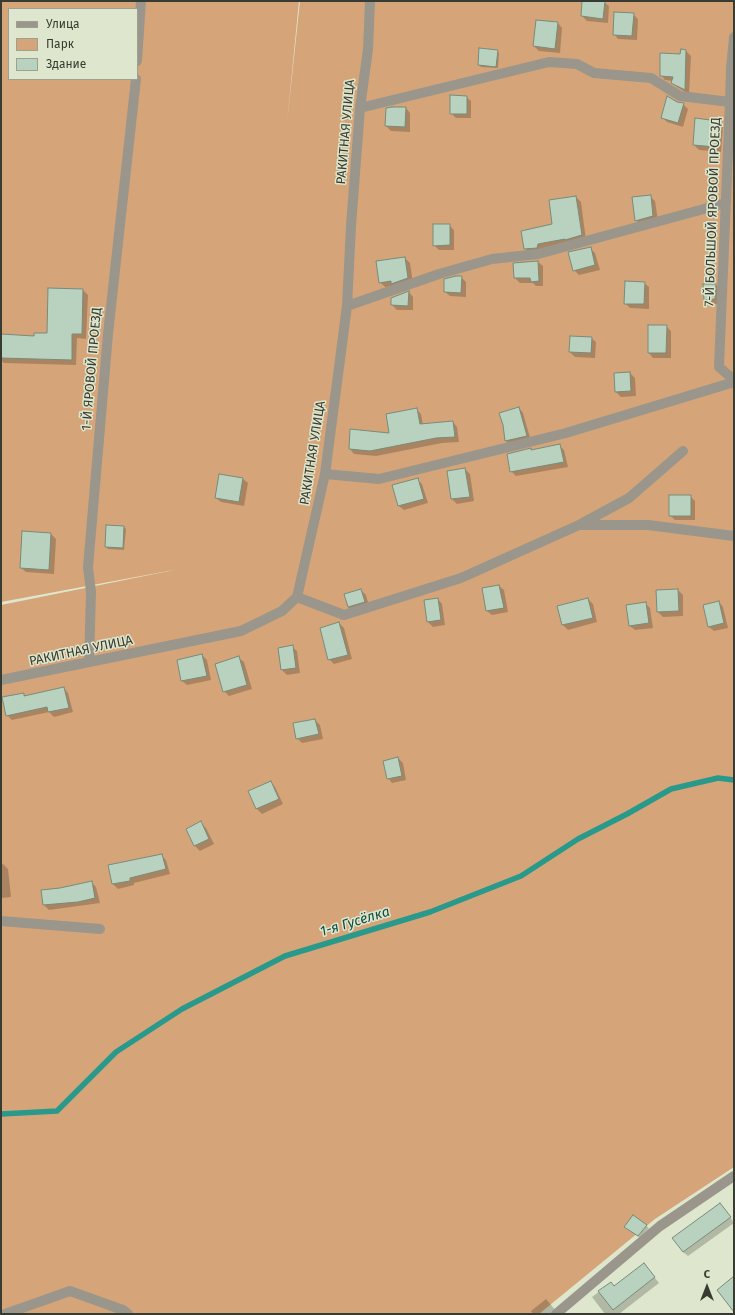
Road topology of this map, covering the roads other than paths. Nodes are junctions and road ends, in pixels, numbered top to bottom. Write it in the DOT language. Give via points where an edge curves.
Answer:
graph roads {
  1 [pos="141,1"];
  2 [pos="370,1"];
  3 [pos="734,38"];
  4 [pos="138,46"];
  5 [pos="136,80"];
  6 [pos="730,102"];
  7 [pos="360,108"];
  8 [pos="726,203"];
  9 [pos="730,230"];
  10 [pos="347,306"];
  11 [pos="734,381"];
  12 [pos="683,451"];
  13 [pos="325,474"];
  14 [pos="579,525"];
  15 [pos="734,536"];
  16 [pos="297,597"];
  17 [pos="89,662"];
  18 [pos="1,680"];
  19 [pos="1,921"];
  20 [pos="100,929"];
  21 [pos="734,1176"];
  22 [pos="5,1314"];
  23 [pos="128,1314"];
  24 [pos="556,1314"];
  1 -- 4 [label="street"];
  2 -- 7 [label="street, РАКИТНАЯ УЛИЦА" via="368,49"];
  3 -- 6 [label="street, 7-Й БОЛЬШОЙ ЯРОВОЙ ПРОЕЗД" via="730,69"];
  5 -- 17 [label="street, 1-Й ЯРОВОЙ ПРОЕЗД" via="108,334 89,560"];
  6 -- 7 [label="street" via="680,96 651,78 594,73 576,64 549,62"];
  6 -- 8 [label="street, 7-Й БОЛЬШОЙ ЯРОВОЙ ПРОЕЗД"];
  7 -- 10 [label="street, РАКИТНАЯ УЛИЦА"];
  8 -- 9 [label="street, 7-Й БОЛЬШОЙ ЯРОВОЙ ПРОЕЗД"];
  8 -- 10 [label="street" via="538,254 492,259 439,274"];
  9 -- 11 [label="street, 7-Й БОЛЬШОЙ ЯРОВОЙ ПРОЕЗД" via="719,367"];
  10 -- 13 [label="street, РАКИТНАЯ УЛИЦА"];
  11 -- 13 [label="street" via="566,433 379,479"];
  12 -- 14 [label="street" via="629,498"];
  13 -- 16 [label="street, РАКИТНАЯ УЛИЦА"];
  14 -- 15 [label="street" via="648,525"];
  14 -- 16 [label="street" via="461,578 344,616"];
  16 -- 17 [label="street, РАКИТНАЯ УЛИЦА" via="282,611 241,631"];
  17 -- 18 [label="street, РАКИТНАЯ УЛИЦА"];
  19 -- 20 [label="street"];
  21 -- 24 [label="street" via="660,1226"];
  22 -- 23 [label="street" via="70,1291"];
}
